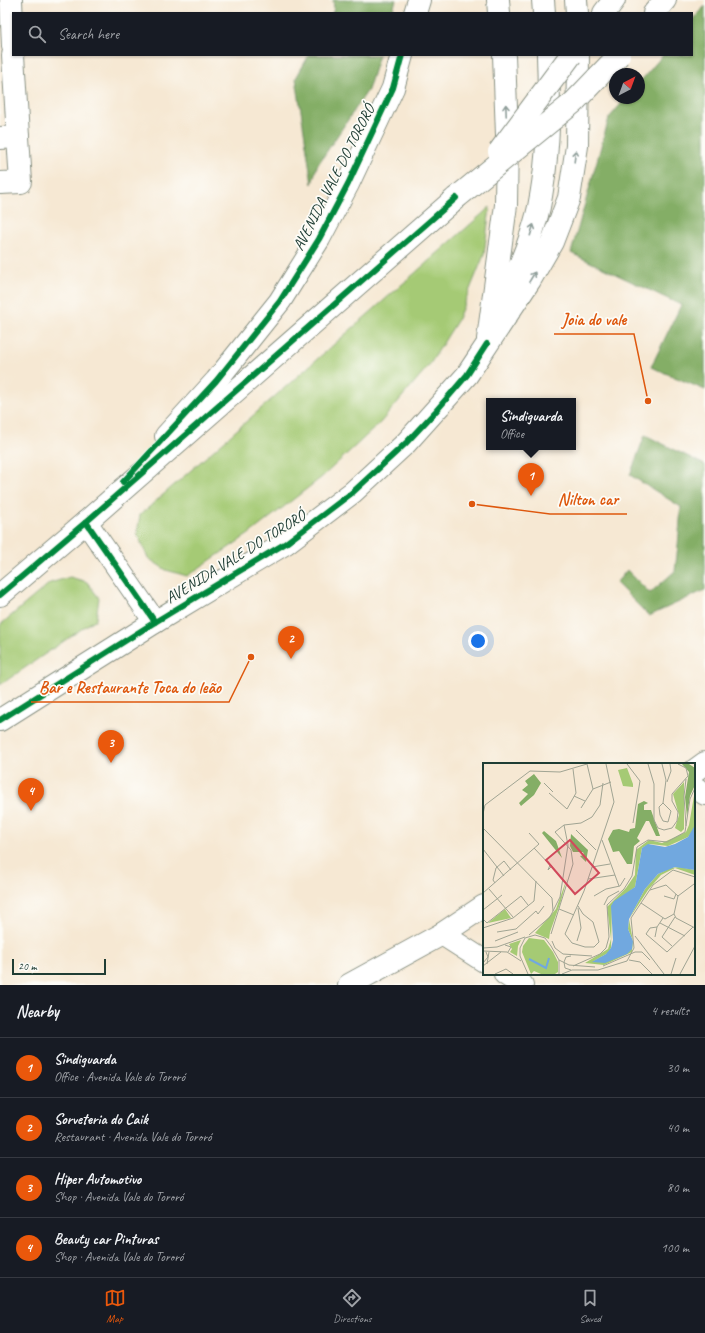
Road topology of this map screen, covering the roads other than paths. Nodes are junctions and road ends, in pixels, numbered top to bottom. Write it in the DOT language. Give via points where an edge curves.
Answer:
graph roads {
  1 [pos="11,0"];
  2 [pos="419,0"];
  3 [pos="498,0"];
  4 [pos="542,0"];
  5 [pos="576,0"];
  6 [pos="614,0"];
  7 [pos="665,0"];
  8 [pos="415,12"];
  9 [pos="499,12"];
  10 [pos="544,12"];
  11 [pos="577,12"];
  12 [pos="605,12"];
  13 [pos="655,12"];
  14 [pos="12,23"];
  15 [pos="14,56"];
  16 [pos="402,56"];
  17 [pos="504,56"];
  18 [pos="548,56"];
  19 [pos="570,56"];
  20 [pos="578,56"];
  21 [pos="618,56"];
  22 [pos="9,138"];
  23 [pos="482,176"];
  24 [pos="0,183"];
  25 [pos="487,344"];
  26 [pos="86,522"];
  27 [pos="0,595"];
  28 [pos="155,622"];
  29 [pos="0,720"];
  30 [pos="705,763"];
  31 [pos="695,770"];
  32 [pos="695,788"];
  33 [pos="705,794"];
  34 [pos="483,907"];
  35 [pos="442,934"];
  36 [pos="483,960"];
  37 [pos="507,975"];
  38 [pos="349,985"];
  39 [pos="522,985"];
  1 -- 14 [label="street"];
  2 -- 8 [label="street"];
  3 -- 9 [label="street"];
  4 -- 10 [label="street"];
  5 -- 11 [label="street"];
  6 -- 12 [label="street"];
  7 -- 13 [label="street"];
  15 -- 22 [label="street"];
  16 -- 26 [label="street, AVENIDA VALE DO TORORÓ" via="392,88 348,184 319,239 280,301 216,381"];
  25 -- 17 [label="street, AVENIDA VALE DO TORORÓ, one-way" via="506,205"];
  25 -- 18 [label="street, one-way" via="526,249 539,208 545,168 550,97"];
  19 -- 23 [label="street, bridge"];
  25 -- 20 [label="street, AVENIDA VALE DO TORORÓ, one-way" via="552,242 569,198 577,146"];
  21 -- 23 [label="street, AVENIDA VALE DO TORORÓ, bridge" via="574,102"];
  22 -- 24 [label="street" via="21,182"];
  23 -- 26 [label="street, AVENIDA VALE DO TORORÓ, bridge"];
  25 -- 28 [label="street, AVENIDA VALE DO TORORÓ" via="467,375 436,411 353,492 286,543"];
  26 -- 27 [label="street, AVENIDA VALE DO TORORÓ"];
  26 -- 28 [label="street"];
  28 -- 29 [label="street, AVENIDA VALE DO TORORÓ"];
  30 -- 31 [label="street"];
  32 -- 33 [label="street"];
  34 -- 35 [label="street"];
  35 -- 36 [label="street"];
  35 -- 38 [label="street"];
  37 -- 39 [label="street"];
}
